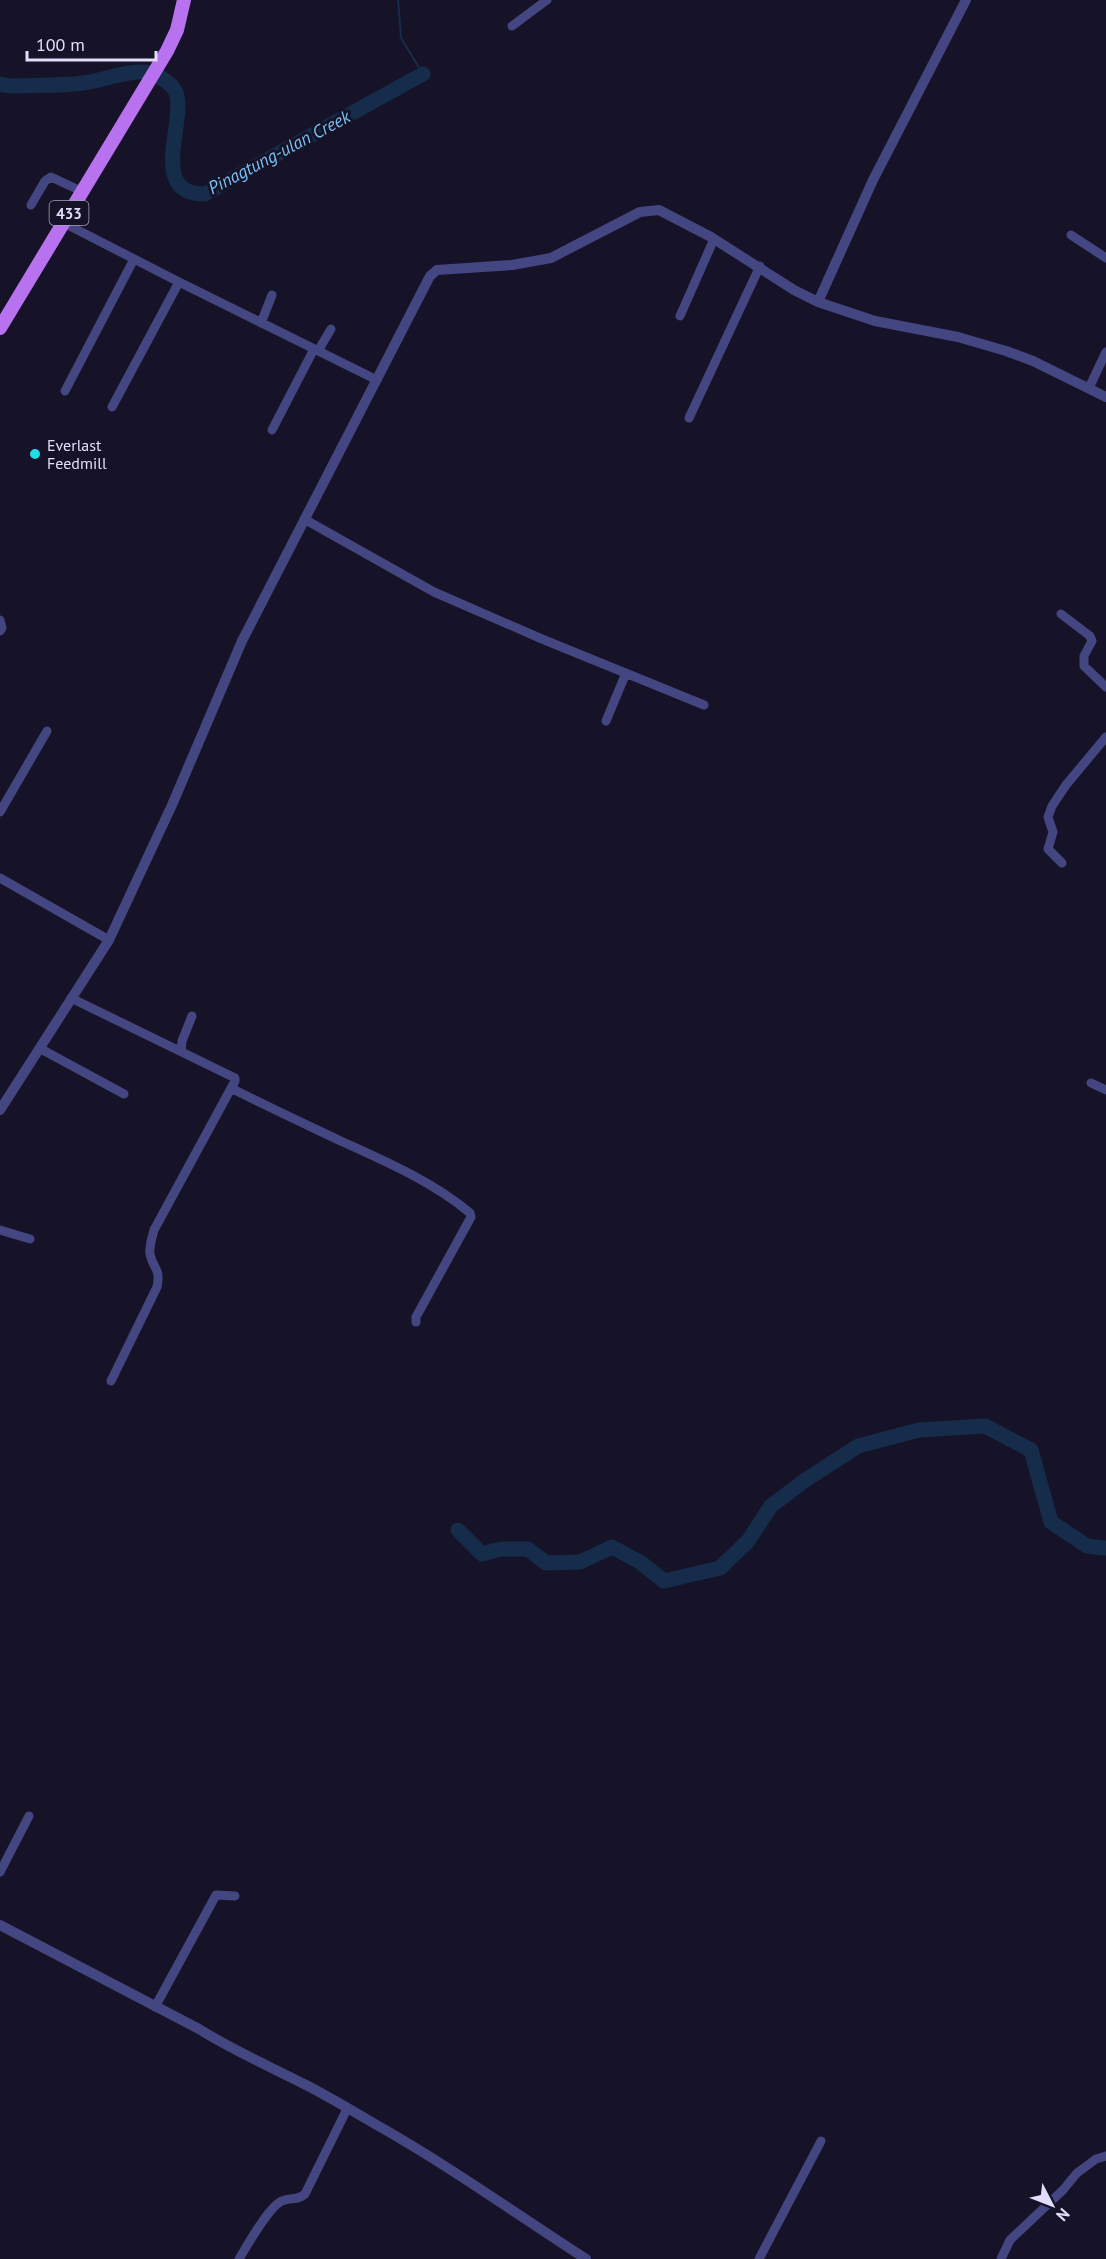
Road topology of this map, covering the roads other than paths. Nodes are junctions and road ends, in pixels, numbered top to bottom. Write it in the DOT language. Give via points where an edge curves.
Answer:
graph roads {
  1 [pos="184,0"];
  2 [pos="547,0"];
  3 [pos="966,0"];
  4 [pos="512,26"];
  5 [pos="81,191"];
  6 [pos="31,205"];
  7 [pos="64,223"];
  8 [pos="1071,235"];
  9 [pos="714,239"];
  10 [pos="1106,258"];
  11 [pos="134,259"];
  12 [pos="759,267"];
  13 [pos="179,282"];
  14 [pos="272,295"];
  15 [pos="818,302"];
  16 [pos="680,316"];
  17 [pos="261,323"];
  18 [pos="0,328"];
  19 [pos="331,329"];
  20 [pos="316,350"];
  21 [pos="1106,352"];
  22 [pos="377,380"];
  23 [pos="1089,388"];
  24 [pos="65,391"];
  25 [pos="1106,398"];
  26 [pos="112,407"];
  27 [pos="689,418"];
  28 [pos="272,430"];
  29 [pos="304,519"];
  30 [pos="1061,614"];
  31 [pos="0,620"];
  32 [pos="0,632"];
  33 [pos="626,673"];
  34 [pos="1106,687"];
  35 [pos="704,705"];
  36 [pos="606,721"];
  37 [pos="47,731"];
  38 [pos="1106,737"];
  39 [pos="0,812"];
  40 [pos="1062,863"];
  41 [pos="0,878"];
  42 [pos="109,940"];
  43 [pos="71,998"];
  44 [pos="192,1016"];
  45 [pos="41,1049"];
  46 [pos="181,1051"];
  47 [pos="1091,1083"];
  48 [pos="231,1088"];
  49 [pos="1106,1090"];
  50 [pos="124,1094"];
  51 [pos="0,1110"];
  52 [pos="0,1230"];
  53 [pos="30,1239"];
  54 [pos="416,1322"];
  55 [pos="111,1381"];
  56 [pos="29,1816"];
  57 [pos="0,1872"];
  58 [pos="235,1896"];
  59 [pos="0,1925"];
  60 [pos="155,2007"];
  61 [pos="347,2109"];
  62 [pos="821,2141"];
  63 [pos="1106,2156"];
  64 [pos="239,2259"];
  65 [pos="586,2259"];
  66 [pos="759,2259"];
  67 [pos="1001,2259"];
  1 -- 5 [label="main road, 433" via="167,51"];
  2 -- 4 [label="street"];
  3 -- 15 [label="street" via="873,180"];
  5 -- 6 [label="street" via="51,177"];
  5 -- 7 [label="main road, 433"];
  7 -- 11 [label="street"];
  7 -- 18 [label="main road, 433"];
  8 -- 10 [label="street"];
  9 -- 12 [label="street"];
  9 -- 16 [label="street"];
  9 -- 22 [label="street" via="672,215 649,210 551,258 437,270 430,276"];
  11 -- 13 [label="street"];
  11 -- 24 [label="street"];
  12 -- 15 [label="street"];
  12 -- 27 [label="street"];
  13 -- 17 [label="street"];
  13 -- 26 [label="street"];
  14 -- 17 [label="street"];
  15 -- 23 [label="street" via="875,321 1005,351"];
  17 -- 20 [label="street"];
  19 -- 20 [label="street"];
  20 -- 22 [label="street"];
  20 -- 28 [label="street"];
  21 -- 23 [label="street"];
  22 -- 29 [label="street"];
  23 -- 25 [label="street"];
  29 -- 33 [label="street" via="434,592"];
  29 -- 42 [label="street" via="243,641"];
  30 -- 34 [label="street" via="1090,636 1084,666"];
  31 -- 32 [label="street"];
  33 -- 35 [label="street"];
  33 -- 36 [label="street"];
  37 -- 39 [label="street"];
  38 -- 40 [label="street" via="1066,785 1048,816 1052,837 1048,849"];
  41 -- 42 [label="street"];
  42 -- 43 [label="street"];
  43 -- 45 [label="street"];
  43 -- 46 [label="street"];
  44 -- 46 [label="street"];
  45 -- 50 [label="street"];
  45 -- 51 [label="street"];
  46 -- 48 [label="street" via="234,1076"];
  47 -- 49 [label="street"];
  48 -- 54 [label="street" via="419,1179 470,1213"];
  48 -- 55 [label="street" via="154,1230 150,1254 157,1266 157,1287"];
  52 -- 53 [label="street"];
  56 -- 57 [label="street"];
  58 -- 60 [label="street" via="216,1895"];
  59 -- 60 [label="street"];
  60 -- 61 [label="street"];
  61 -- 64 [label="street" via="305,2194 296,2200 284,2200 272,2210"];
  61 -- 65 [label="street" via="435,2158"];
  62 -- 66 [label="street"];
  63 -- 67 [label="street" via="1077,2172 1010,2240"];
}
